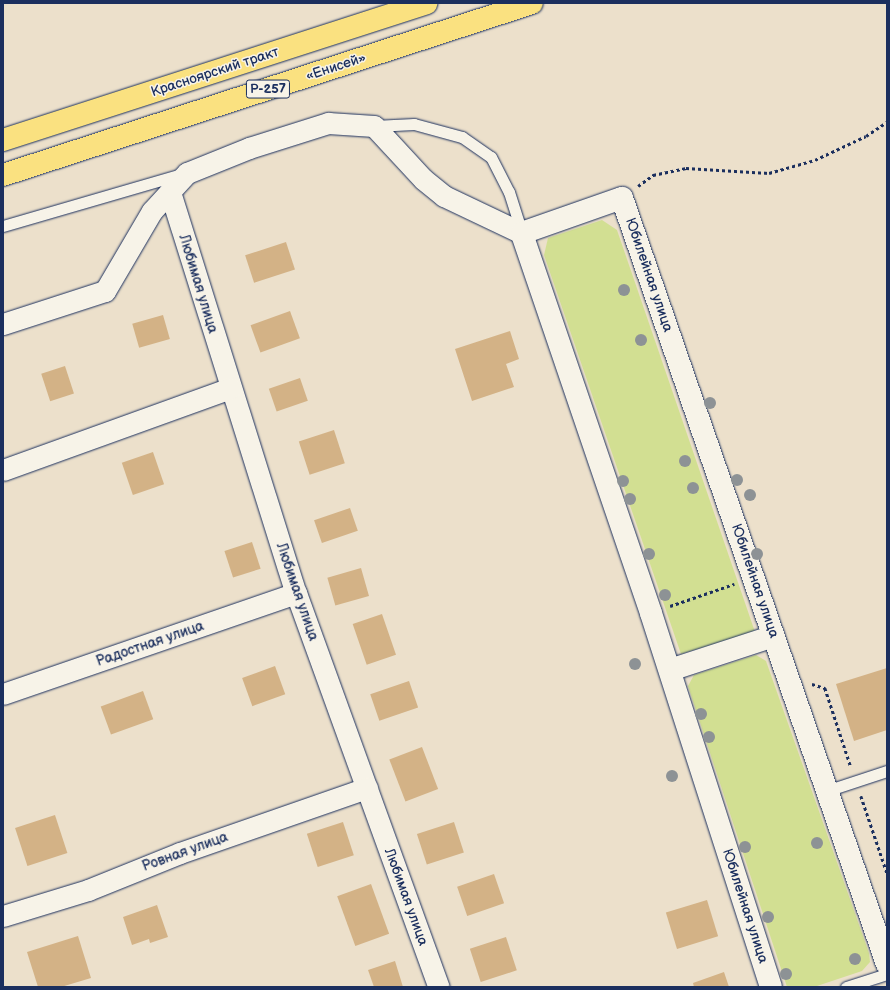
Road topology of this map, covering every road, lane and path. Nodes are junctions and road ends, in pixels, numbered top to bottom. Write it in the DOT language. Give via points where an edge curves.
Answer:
graph roads {
  1 [pos="426,3"];
  2 [pos="532,3"];
  3 [pos="887,122"];
  4 [pos="374,126"];
  5 [pos="3,140"];
  6 [pos="187,173"];
  7 [pos="3,175"];
  8 [pos="170,192"];
  9 [pos="622,198"];
  10 [pos="3,226"];
  11 [pos="522,233"];
  12 [pos="3,324"];
  13 [pos="231,388"];
  14 [pos="3,470"];
  15 [pos="737,583"];
  16 [pos="296,594"];
  17 [pos="668,607"];
  18 [pos="774,636"];
  19 [pos="670,670"];
  20 [pos="809,677"];
  21 [pos="3,694"];
  22 [pos="887,771"];
  23 [pos="856,781"];
  24 [pos="367,788"];
  25 [pos="826,791"];
  26 [pos="887,873"];
  27 [pos="3,916"];
  28 [pos="887,964"];
  29 [pos="887,974"];
  30 [pos="439,987"];
  31 [pos="771,987"];
  32 [pos="846,987"];
  1 -- 5 [label="highway, Красноярский тракт / Р-257"];
  2 -- 7 [label="highway, «Енисей» / Р-257"];
  3 -- 9 [label="path" via="866,136 815,160 769,173 686,168 652,175"];
  4 -- 6 [label="street" via="328,123 249,148"];
  4 -- 11 [label="street" via="423,179 444,196"];
  4 -- 11 [label="lane" via="414,124 462,137 491,158 509,192"];
  6 -- 8 [label="street"];
  6 -- 10 [label="lane"];
  8 -- 12 [label="street" via="152,211 105,291"];
  8 -- 13 [label="street, Любимая улица"];
  9 -- 11 [label="main road"];
  9 -- 18 [label="main road, Юбилейная улица"];
  11 -- 19 [label="main road, Юбилейная улица"];
  13 -- 14 [label="street"];
  13 -- 16 [label="street, Любимая улица"];
  15 -- 17 [label="path"];
  16 -- 21 [label="street, Радостная улица"];
  16 -- 24 [label="street, Любимая улица"];
  18 -- 19 [label="main road"];
  18 -- 25 [label="main road, Юбилейная улица"];
  19 -- 31 [label="main road, Юбилейная улица"];
  20 -- 23 [label="path" via="812,684 825,688"];
  22 -- 23 [label="lane"];
  23 -- 25 [label="lane"];
  23 -- 26 [label="path"];
  24 -- 27 [label="street, Ровная улица" via="180,853 88,890"];
  24 -- 30 [label="street, Любимая улица"];
  25 -- 28 [label="main road, Юбилейная улица"];
  29 -- 32 [label="lane"];
}
